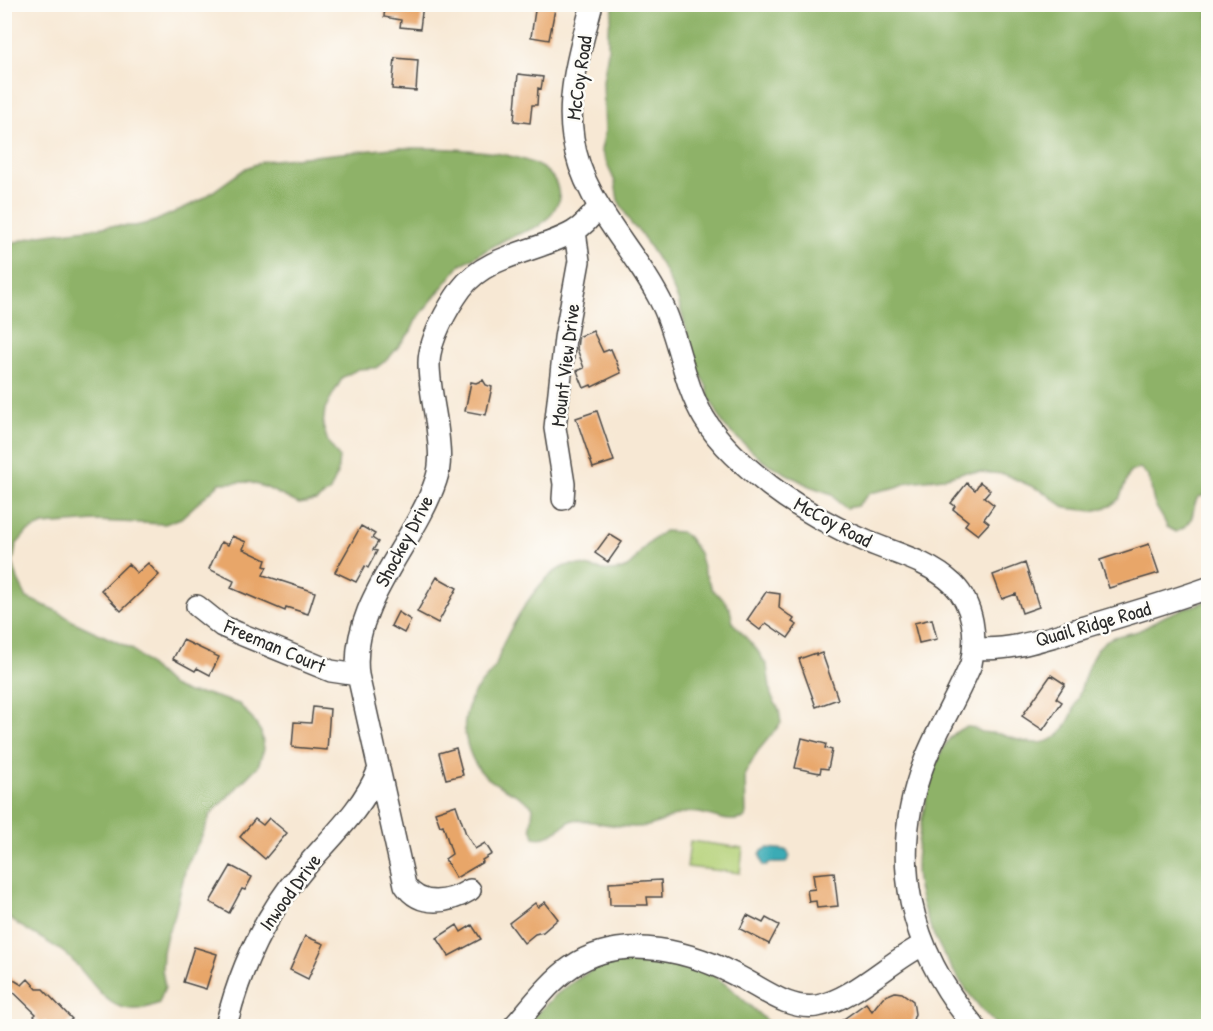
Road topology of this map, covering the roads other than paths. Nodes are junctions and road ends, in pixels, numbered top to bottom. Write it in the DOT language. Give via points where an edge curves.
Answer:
graph roads {
  1 [pos="592,4"];
  2 [pos="599,206"];
  3 [pos="574,231"];
  4 [pos="563,499"];
  5 [pos="1209,588"];
  6 [pos="197,606"];
  7 [pos="974,648"];
  8 [pos="358,675"];
  9 [pos="378,771"];
  10 [pos="470,890"];
  11 [pos="923,945"];
  12 [pos="226,1026"];
  13 [pos="514,1026"];
  14 [pos="974,1026"];
  1 -- 2 [label="street, McCoy Road" via="576,71 571,120 579,165"];
  2 -- 3 [label="street, Shockey Drive"];
  2 -- 7 [label="street, McCoy Road" via="652,285 696,405 726,446 771,487 799,505 866,541 941,573 964,598 974,631"];
  3 -- 4 [label="street, Mount View Drive" via="579,261 555,428"];
  3 -- 8 [label="street, Shockey Drive" via="479,272 462,287 441,324 429,363 439,447 436,478 367,615 357,649"];
  5 -- 7 [label="street, Quail Ridge Road" via="1034,642 1000,649"];
  6 -- 8 [label="street, Freeman Court" via="238,633 331,671"];
  7 -- 11 [label="street, McCoy Road" via="965,679 924,762 909,816 906,870"];
  8 -- 9 [label="street, Shockey Drive"];
  9 -- 10 [label="street, Shockey Drive" via="405,885 410,892 419,898 445,901"];
  9 -- 12 [label="street, Inwood Drive" via="354,811 272,912 244,966"];
  11 -- 13 [label="street" via="846,995 808,1006 792,1004 692,957 653,950 612,950 571,967"];
  11 -- 14 [label="street, McCoy Road"];
}
